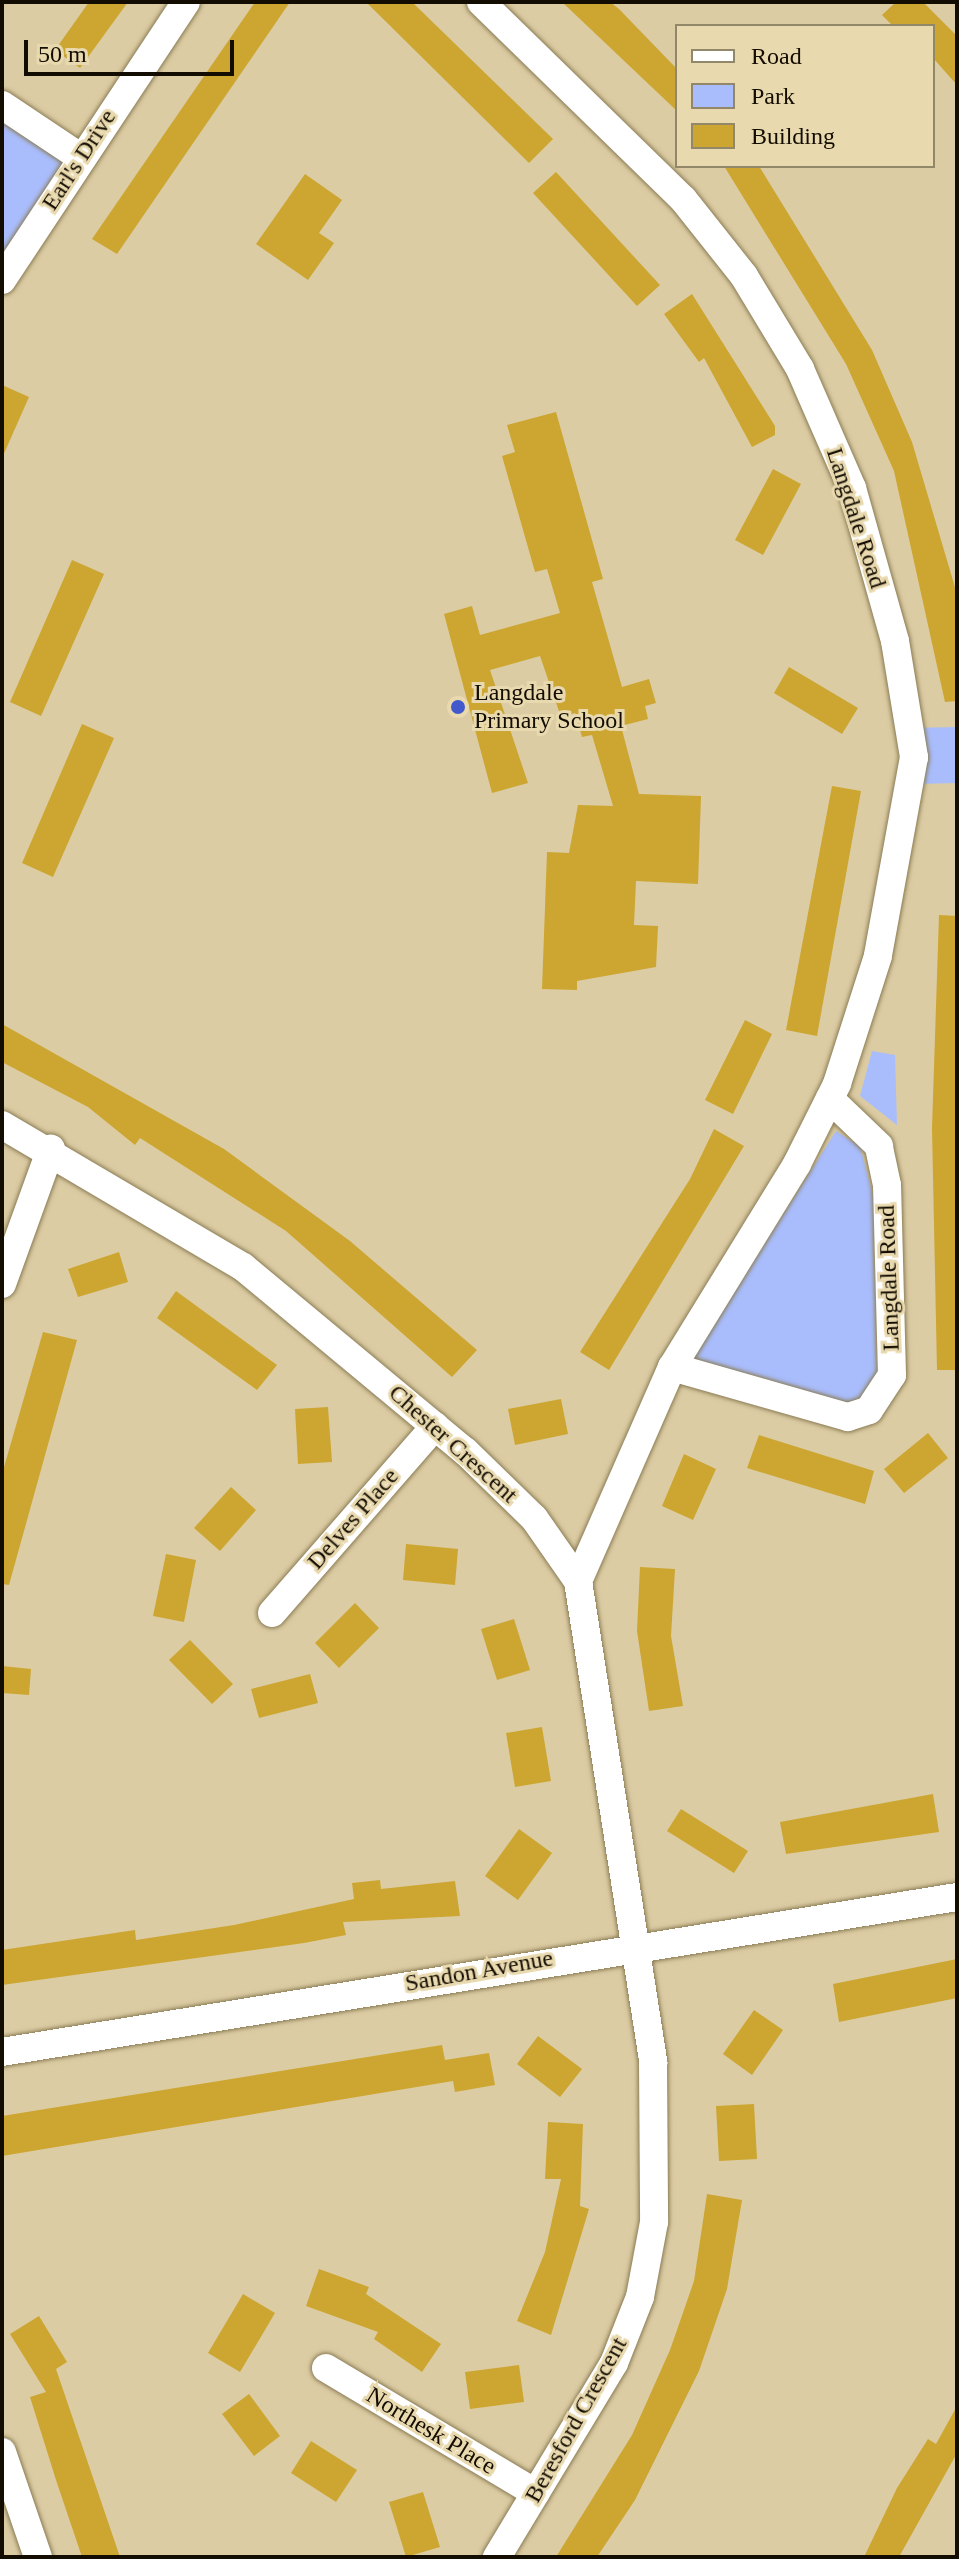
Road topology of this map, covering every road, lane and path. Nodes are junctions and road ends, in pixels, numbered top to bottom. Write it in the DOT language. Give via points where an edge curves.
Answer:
graph roads {
  1 [pos="186,2"];
  2 [pos="481,2"];
  3 [pos="2,105"];
  4 [pos="80,157"];
  5 [pos="2,280"];
  6 [pos="830,1099"];
  7 [pos="2,1125"];
  8 [pos="51,1149"];
  9 [pos="2,1284"];
  10 [pos="672,1367"];
  11 [pos="435,1426"];
  12 [pos="578,1581"];
  13 [pos="272,1613"];
  14 [pos="957,1897"];
  15 [pos="639,1944"];
  16 [pos="2,2052"];
  17 [pos="326,2368"];
  18 [pos="2,2452"];
  19 [pos="536,2493"];
  20 [pos="38,2557"];
  21 [pos="497,2557"];
  1 -- 4 [label="street, Earl's Drive"];
  2 -- 6 [label="street, Langdale Road" via="683,199 744,276 800,369 852,488 895,641 914,757 878,956"];
  3 -- 4 [label="street"];
  4 -- 5 [label="street, Earl's Drive"];
  6 -- 10 [label="street, Langdale Road"];
  6 -- 10 [label="street, Langdale Road" via="879,1146 887,1185 892,1375 869,1410 848,1417"];
  7 -- 8 [label="street, Chester Crescent"];
  8 -- 9 [label="street"];
  8 -- 11 [label="street, Chester Crescent" via="243,1267"];
  10 -- 12 [label="street, Langdale Road"];
  11 -- 12 [label="street, Chester Crescent" via="534,1518"];
  11 -- 13 [label="street, Delves Place"];
  12 -- 15 [label="street, Chester Crescent"];
  14 -- 15 [label="street, Sandon Avenue"];
  15 -- 16 [label="street, Sandon Avenue"];
  15 -- 19 [label="street, Beresford Crescent" via="658,2141 654,2222 640,2297 614,2363"];
  17 -- 19 [label="street, Northesk Place"];
  18 -- 20 [label="street"];
  19 -- 21 [label="street, Beresford Crescent"];
}
